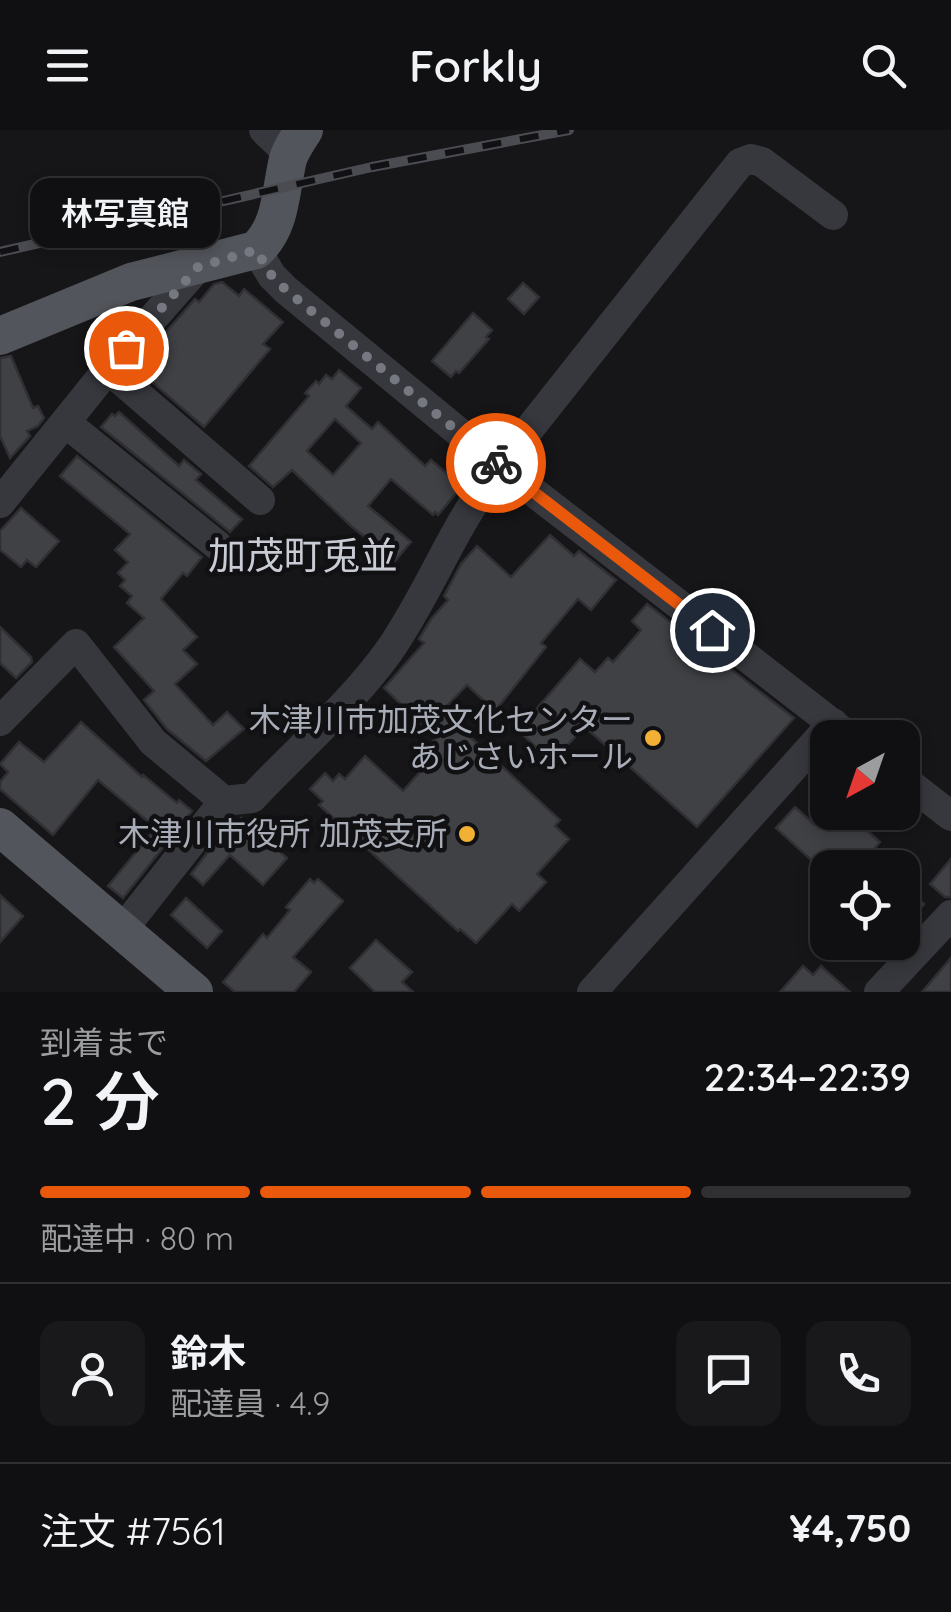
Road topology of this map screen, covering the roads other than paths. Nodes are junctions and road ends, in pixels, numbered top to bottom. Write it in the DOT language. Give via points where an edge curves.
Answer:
graph roads {
  1 [pos="285,138"];
  2 [pos="833,215"];
  3 [pos="256,250"];
  4 [pos="198,267"];
  5 [pos="0,336"];
  6 [pos="108,369"];
  7 [pos="66,423"];
  8 [pos="500,466"];
  9 [pos="260,500"];
  10 [pos="0,503"];
  11 [pos="217,546"];
  12 [pos="829,720"];
  13 [pos="0,721"];
  14 [pos="810,764"];
  15 [pos="920,792"];
  16 [pos="224,801"];
  17 [pos="951,816"];
  18 [pos="3,836"];
  19 [pos="951,915"];
  20 [pos="123,930"];
  21 [pos="194,992"];
  22 [pos="592,992"];
  23 [pos="879,992"];
  1 -- 3 [label="main road" via="276,223"];
  2 -- 8 [label="street" via="762,162 740,163"];
  3 -- 4 [label="main road"];
  3 -- 8 [label="street" via="286,290"];
  4 -- 5 [label="main road" via="131,282"];
  4 -- 6 [label="street"];
  6 -- 7 [label="street"];
  6 -- 9 [label="street"];
  7 -- 10 [label="street"];
  7 -- 11 [label="street"];
  8 -- 12 [label="street"];
  8 -- 16 [label="street" via="442,553 390,650 252,798"];
  13 -- 16 [label="street" via="76,644 153,742"];
  14 -- 22 [label="street"];
  15 -- 17 [label="street"];
  16 -- 20 [label="street"];
  18 -- 20 [label="main road"];
  19 -- 23 [label="street"];
  20 -- 21 [label="main road"];
}
